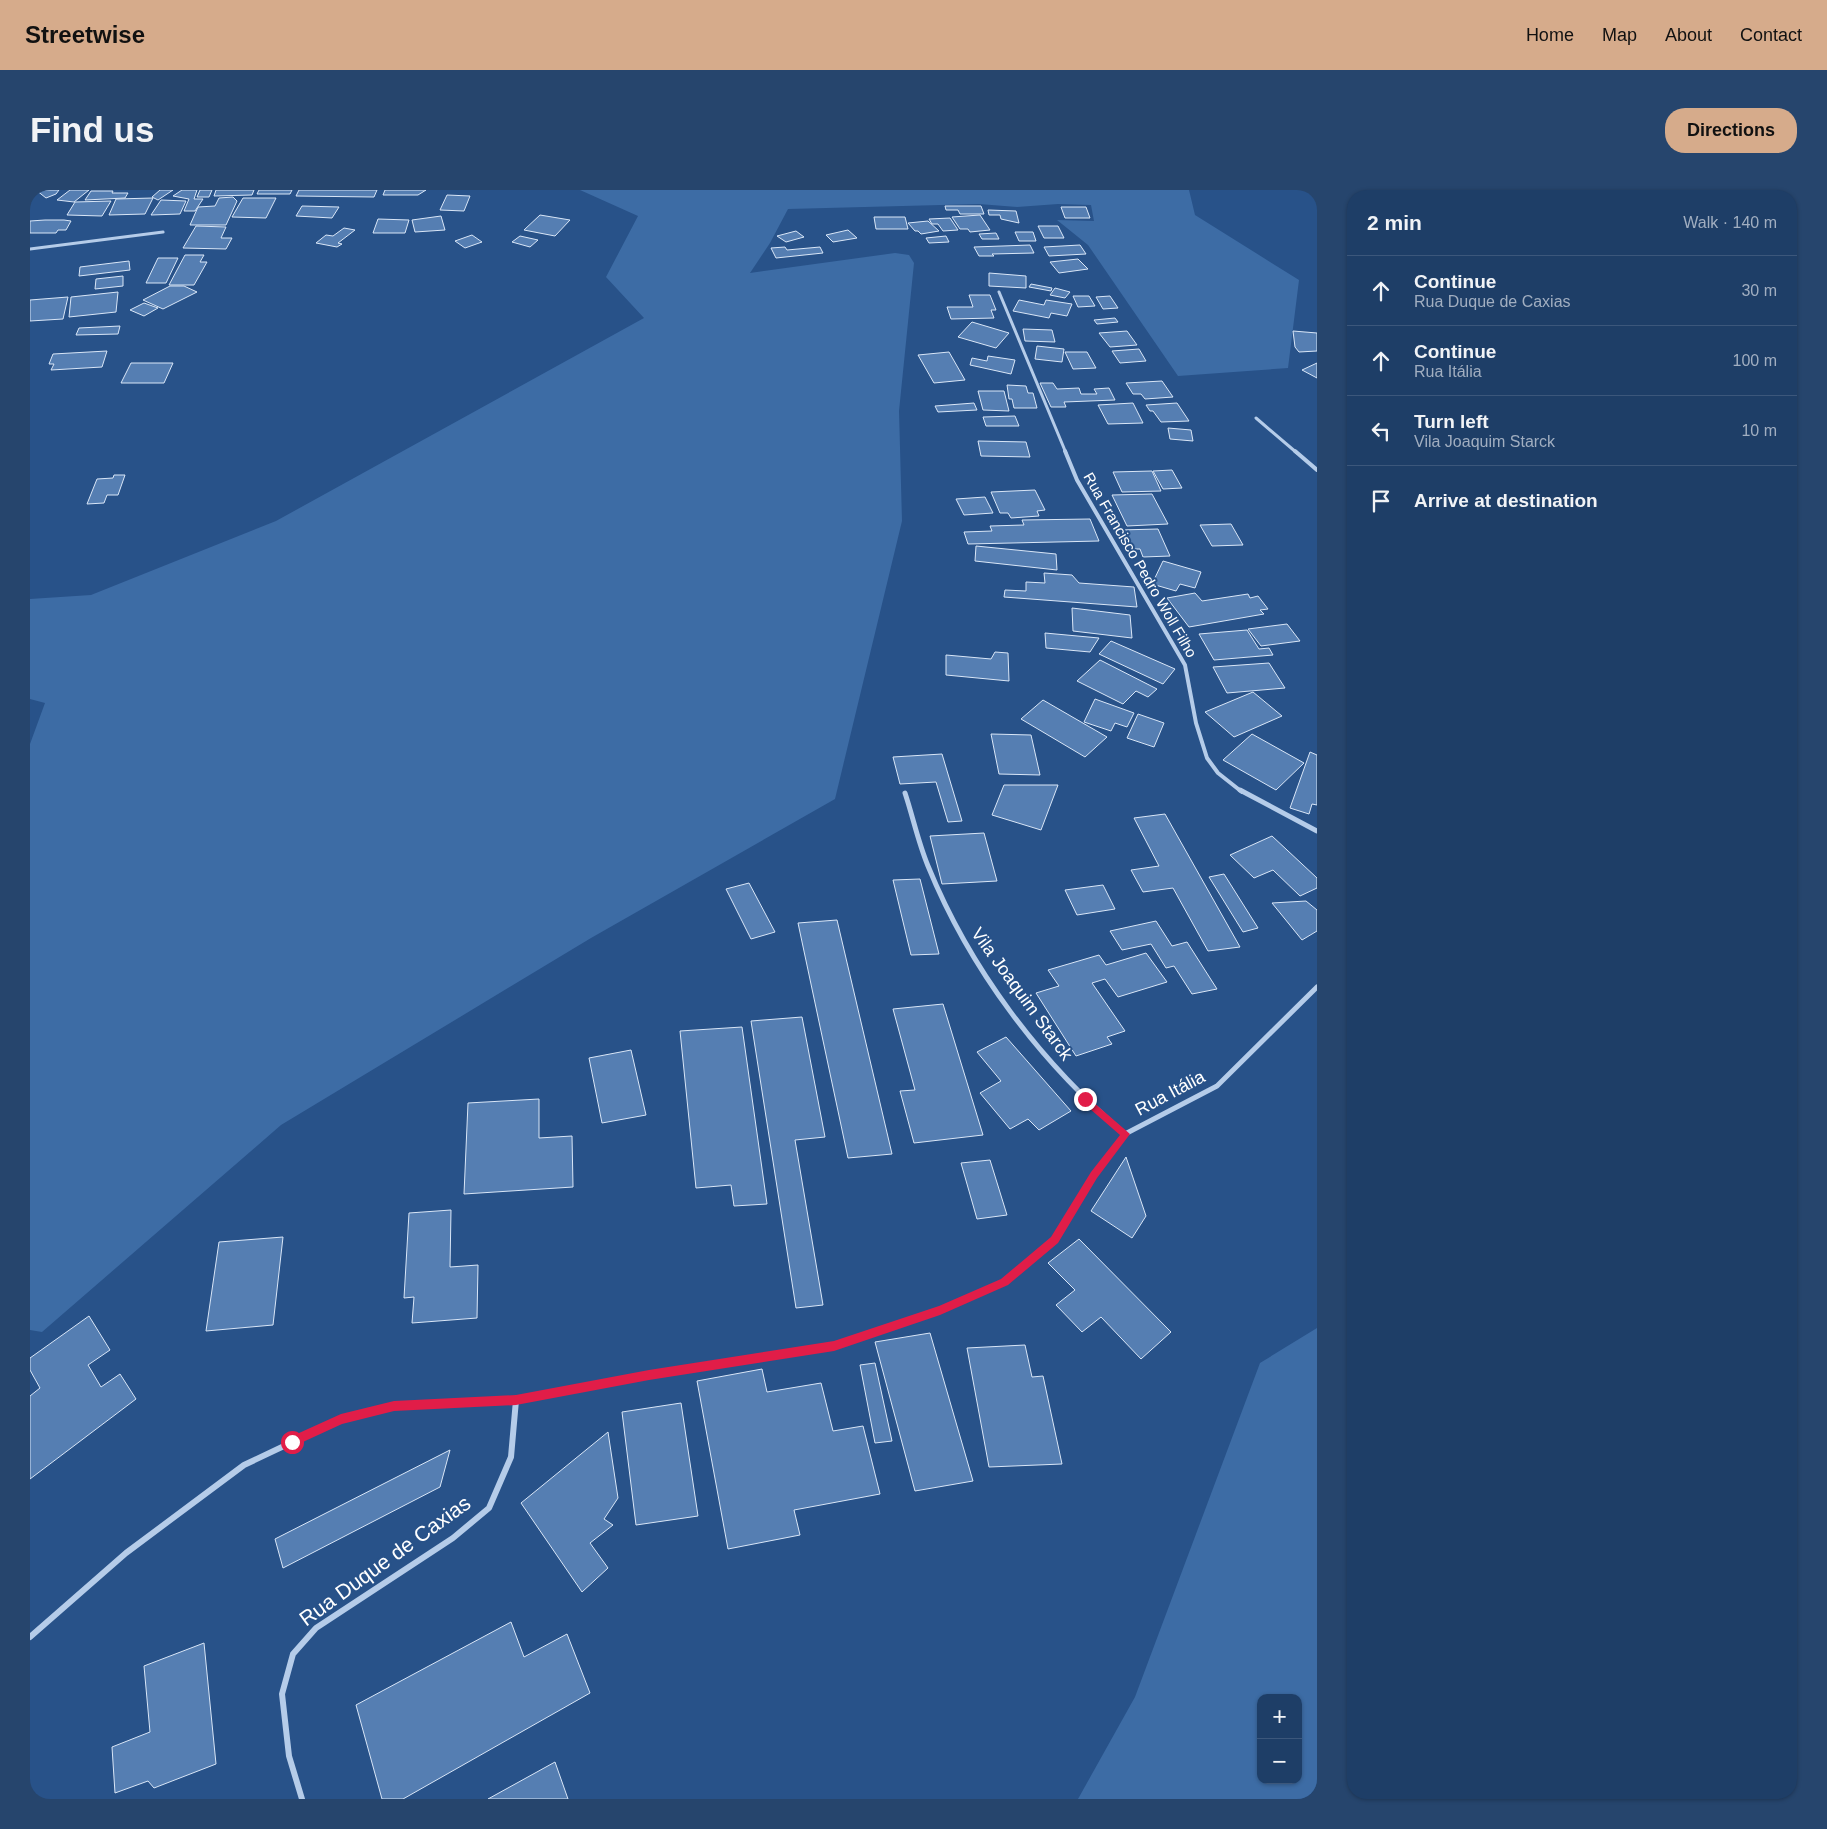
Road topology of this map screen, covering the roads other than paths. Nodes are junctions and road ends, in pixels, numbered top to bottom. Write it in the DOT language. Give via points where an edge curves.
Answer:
graph roads {
  1 [pos="162,232"];
  2 [pos="30,249"];
  3 [pos="999,292"];
  4 [pos="1256,418"];
  5 [pos="1317,470"];
  6 [pos="905,793"];
  7 [pos="1317,831"];
  8 [pos="1317,986"];
  9 [pos="1126,1134"];
  10 [pos="516,1400"];
  11 [pos="30,1637"];
  12 [pos="302,1799"];
  1 -- 2 [label="street"];
  3 -- 7 [label="street, Rua Francisco Pedro Woll Filho" via="1077,480 1185,665 1196,723 1207,758 1218,774 1239,790"];
  4 -- 5 [label="street"];
  6 -- 9 [label="street, Vila Joaquim Starck" via="928,865 960,933 991,981 1040,1050 1085,1099"];
  8 -- 9 [label="street, Rua Itália" via="1217,1086"];
  9 -- 10 [label="street, Rua Itália" via="1094,1175 1054,1240 1004,1282 986,1290 940,1310 834,1346"];
  10 -- 11 [label="street" via="394,1406 341,1419 244,1465 126,1553"];
  10 -- 12 [label="street, Rua Duque de Caxias" via="511,1457 489,1508 453,1538 316,1628 293,1654 282,1694 289,1756"];
}
